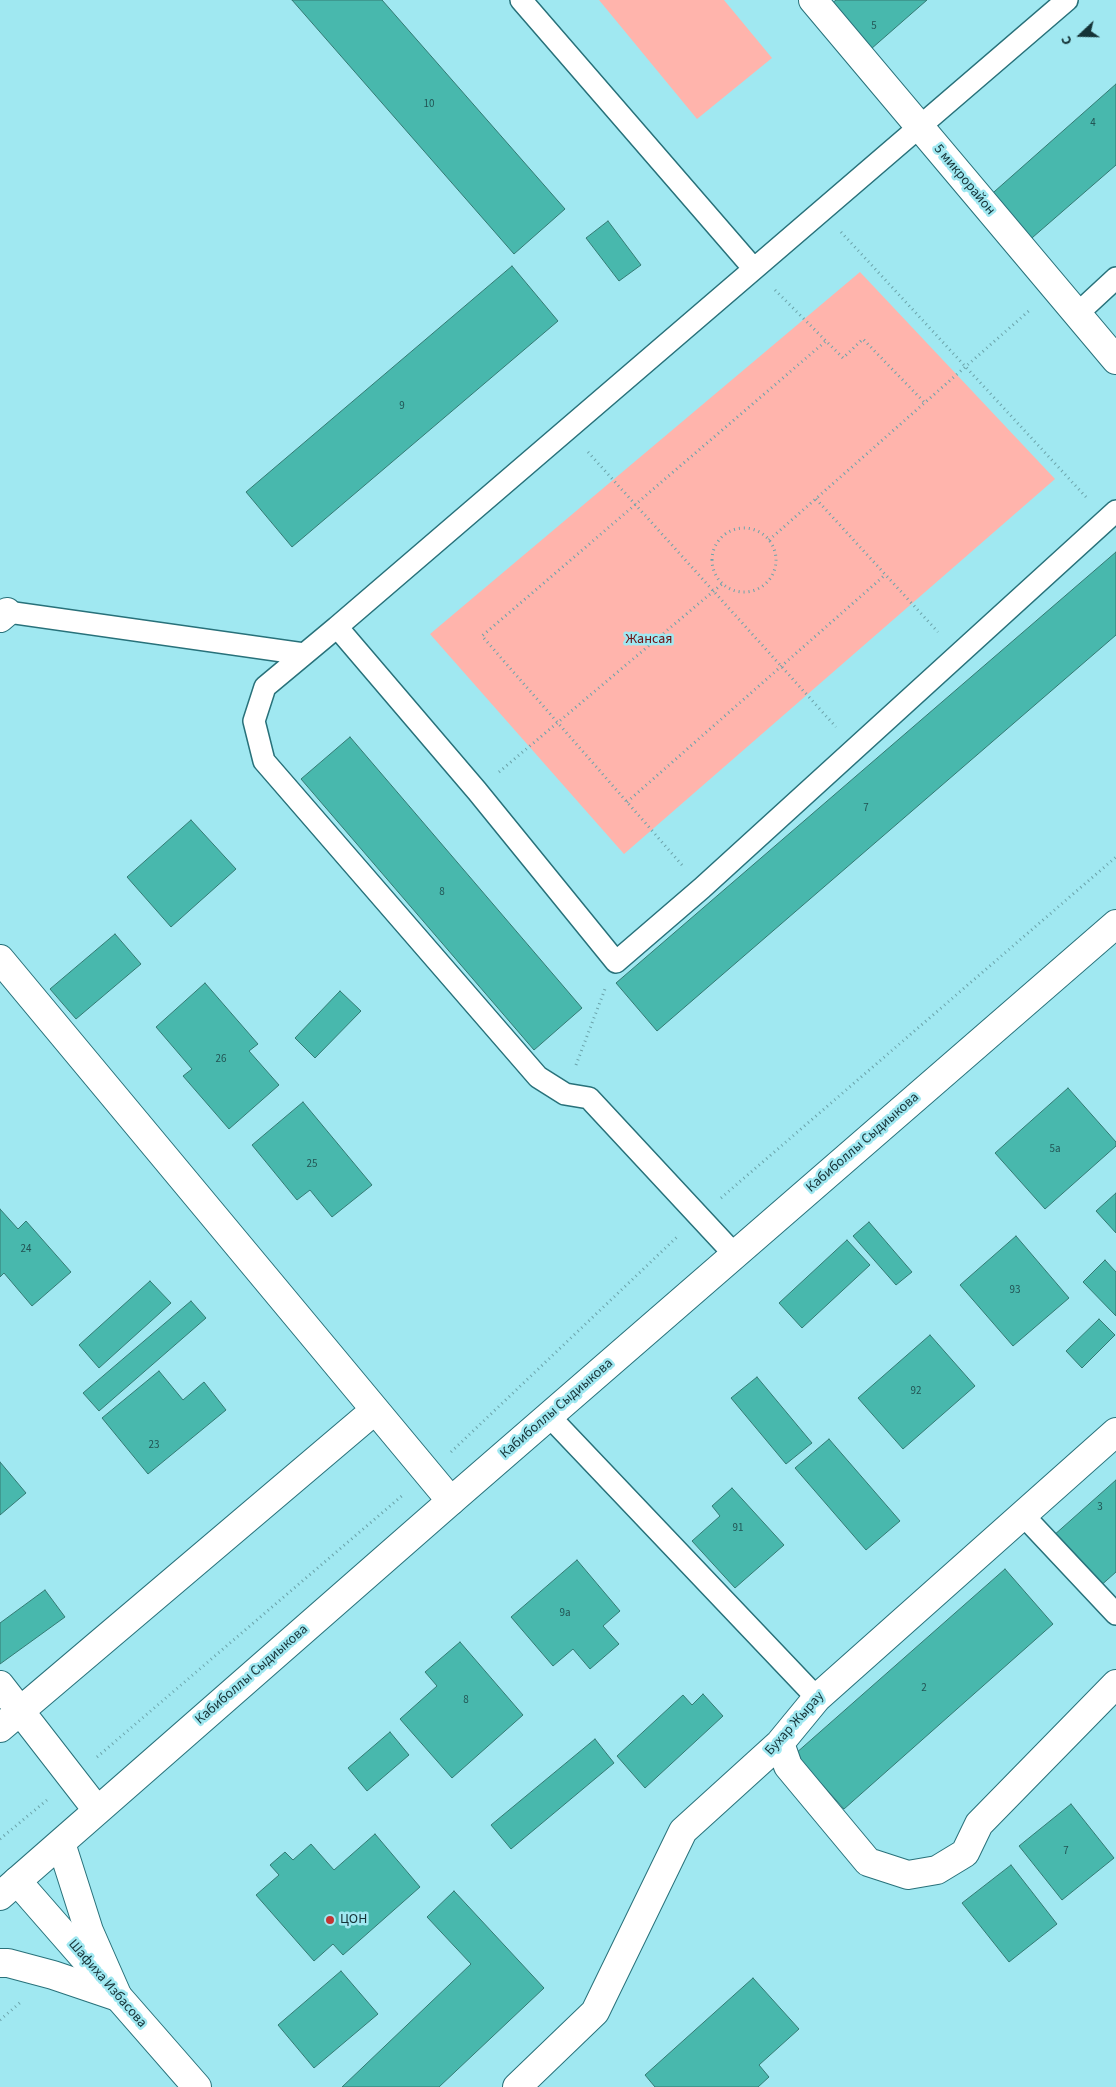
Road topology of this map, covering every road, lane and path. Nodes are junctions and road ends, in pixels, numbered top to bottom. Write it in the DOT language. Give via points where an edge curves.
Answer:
graph roads {
  1 [pos="521,0"];
  2 [pos="813,0"];
  3 [pos="1067,0"];
  4 [pos="920,127"];
  5 [pos="821,212"];
  6 [pos="754,269"];
  7 [pos="1116,278"];
  8 [pos="1055,288"];
  9 [pos="1076,315"];
  10 [pos="826,341"];
  11 [pos="1116,360"];
  12 [pos="966,367"];
  13 [pos="925,403"];
  14 [pos="566,429"];
  15 [pos="816,499"];
  16 [pos="636,504"];
  17 [pos="1112,515"];
  18 [pos="769,540"];
  19 [pos="885,575"];
  20 [pos="722,584"];
  21 [pos="714,591"];
  22 [pos="2,614"];
  23 [pos="337,627"];
  24 [pos="304,654"];
  25 [pos="958,655"];
  26 [pos="782,666"];
  27 [pos="558,723"];
  28 [pos="855,748"];
  29 [pos="477,791"];
  30 [pos="627,802"];
  31 [pos="1116,857"];
  32 [pos="702,888"];
  33 [pos="1116,924"];
  34 [pos="0,959"];
  35 [pos="616,962"];
  36 [pos="564,1094"];
  37 [pos="699,1216"];
  38 [pos="735,1255"];
  39 [pos="375,1410"];
  40 [pos="549,1416"];
  41 [pos="1116,1432"];
  42 [pos="428,1473"];
  43 [pos="451,1501"];
  44 [pos="1023,1515"];
  45 [pos="1116,1614"];
  46 [pos="1116,1684"];
  47 [pos="0,1685"];
  48 [pos="817,1698"];
  49 [pos="21,1710"];
  50 [pos="0,1728"];
  51 [pos="780,1743"];
  52 [pos="73,1778"];
  53 [pos="97,1810"];
  54 [pos="0,1839"];
  55 [pos="61,1842"];
  56 [pos="9,1889"];
  57 [pos="0,1963"];
  58 [pos="118,1997"];
  59 [pos="197,2087"];
  60 [pos="517,2087"];
  1 -- 6 [label="lane"];
  2 -- 4 [label="street, 5 микрорайон"];
  3 -- 4 [label="lane"];
  4 -- 5 [label="lane"];
  4 -- 8 [label="street, 5 микрорайон"];
  5 -- 6 [label="lane"];
  5 -- 12 [label="path"];
  6 -- 10 [label="path"];
  6 -- 14 [label="lane"];
  7 -- 9 [label="lane"];
  8 -- 9 [label="street, 5 микрорайон"];
  8 -- 12 [label="path"];
  9 -- 11 [label="street, 5 микрорайон"];
  10 -- 13 [label="path" via="843,358 863,339"];
  10 -- 16 [label="path"];
  12 -- 13 [label="path"];
  12 -- 17 [label="path"];
  13 -- 15 [label="path"];
  14 -- 16 [label="path"];
  14 -- 23 [label="lane"];
  15 -- 18 [label="path"];
  15 -- 19 [label="path"];
  16 -- 21 [label="path"];
  16 -- 27 [label="path" via="482,636"];
  17 -- 25 [label="lane"];
  18 -- 20 [label="path" via="776,560 770,580 762,587 747,592 732,590"];
  18 -- 20 [label="path" via="752,529 741,528 722,536 713,560 716,576"];
  19 -- 25 [label="path"];
  19 -- 26 [label="path"];
  20 -- 21 [label="path"];
  21 -- 26 [label="path"];
  21 -- 27 [label="path"];
  22 -- 24 [label="lane"];
  23 -- 24 [label="lane"];
  23 -- 29 [label="lane"];
  24 -- 36 [label="lane" via="265,687 254,721 264,761 538,1077"];
  25 -- 28 [label="lane"];
  26 -- 28 [label="path"];
  26 -- 30 [label="path"];
  27 -- 29 [label="path"];
  27 -- 30 [label="path"];
  28 -- 32 [label="lane"];
  29 -- 35 [label="lane"];
  30 -- 32 [label="path"];
  31 -- 37 [label="path"];
  32 -- 35 [label="lane"];
  33 -- 38 [label="street, Кабиболлы Сыдиыкова"];
  34 -- 39 [label="street"];
  35 -- 36 [label="path"];
  36 -- 37 [label="lane" via="589,1098"];
  37 -- 38 [label="lane"];
  37 -- 42 [label="path"];
  38 -- 40 [label="street, Кабиболлы Сыдиыкова"];
  39 -- 42 [label="street"];
  39 -- 49 [label="street"];
  40 -- 43 [label="street, Кабиболлы Сыдиыкова"];
  40 -- 48 [label="lane"];
  41 -- 44 [label="street, Бухар Жырау"];
  42 -- 43 [label="street"];
  42 -- 52 [label="path"];
  43 -- 53 [label="street, Кабиболлы Сыдиыкова"];
  44 -- 45 [label="lane"];
  44 -- 48 [label="street, Бухар Жырау"];
  46 -- 51 [label="street" via="979,1824 965,1853 937,1870 908,1876 868,1862 788,1766"];
  47 -- 49 [label="street"];
  48 -- 51 [label="street, Бухар Жырау"];
  49 -- 50 [label="street"];
  49 -- 52 [label="street"];
  51 -- 60 [label="street, Бухар Жырау" via="683,1831 595,2012"];
  52 -- 53 [label="street"];
  52 -- 54 [label="path"];
  53 -- 55 [label="street, Кабиболлы Сыдиыкова"];
  55 -- 56 [label="street, Кабиболлы Сыдиыкова"];
  55 -- 58 [label="street" via="89,1931"];
  56 -- 58 [label="street, Шафиха Избасова"];
  57 -- 58 [label="street" via="53,1975"];
  58 -- 59 [label="street, Шафиха Избасова"];
}
